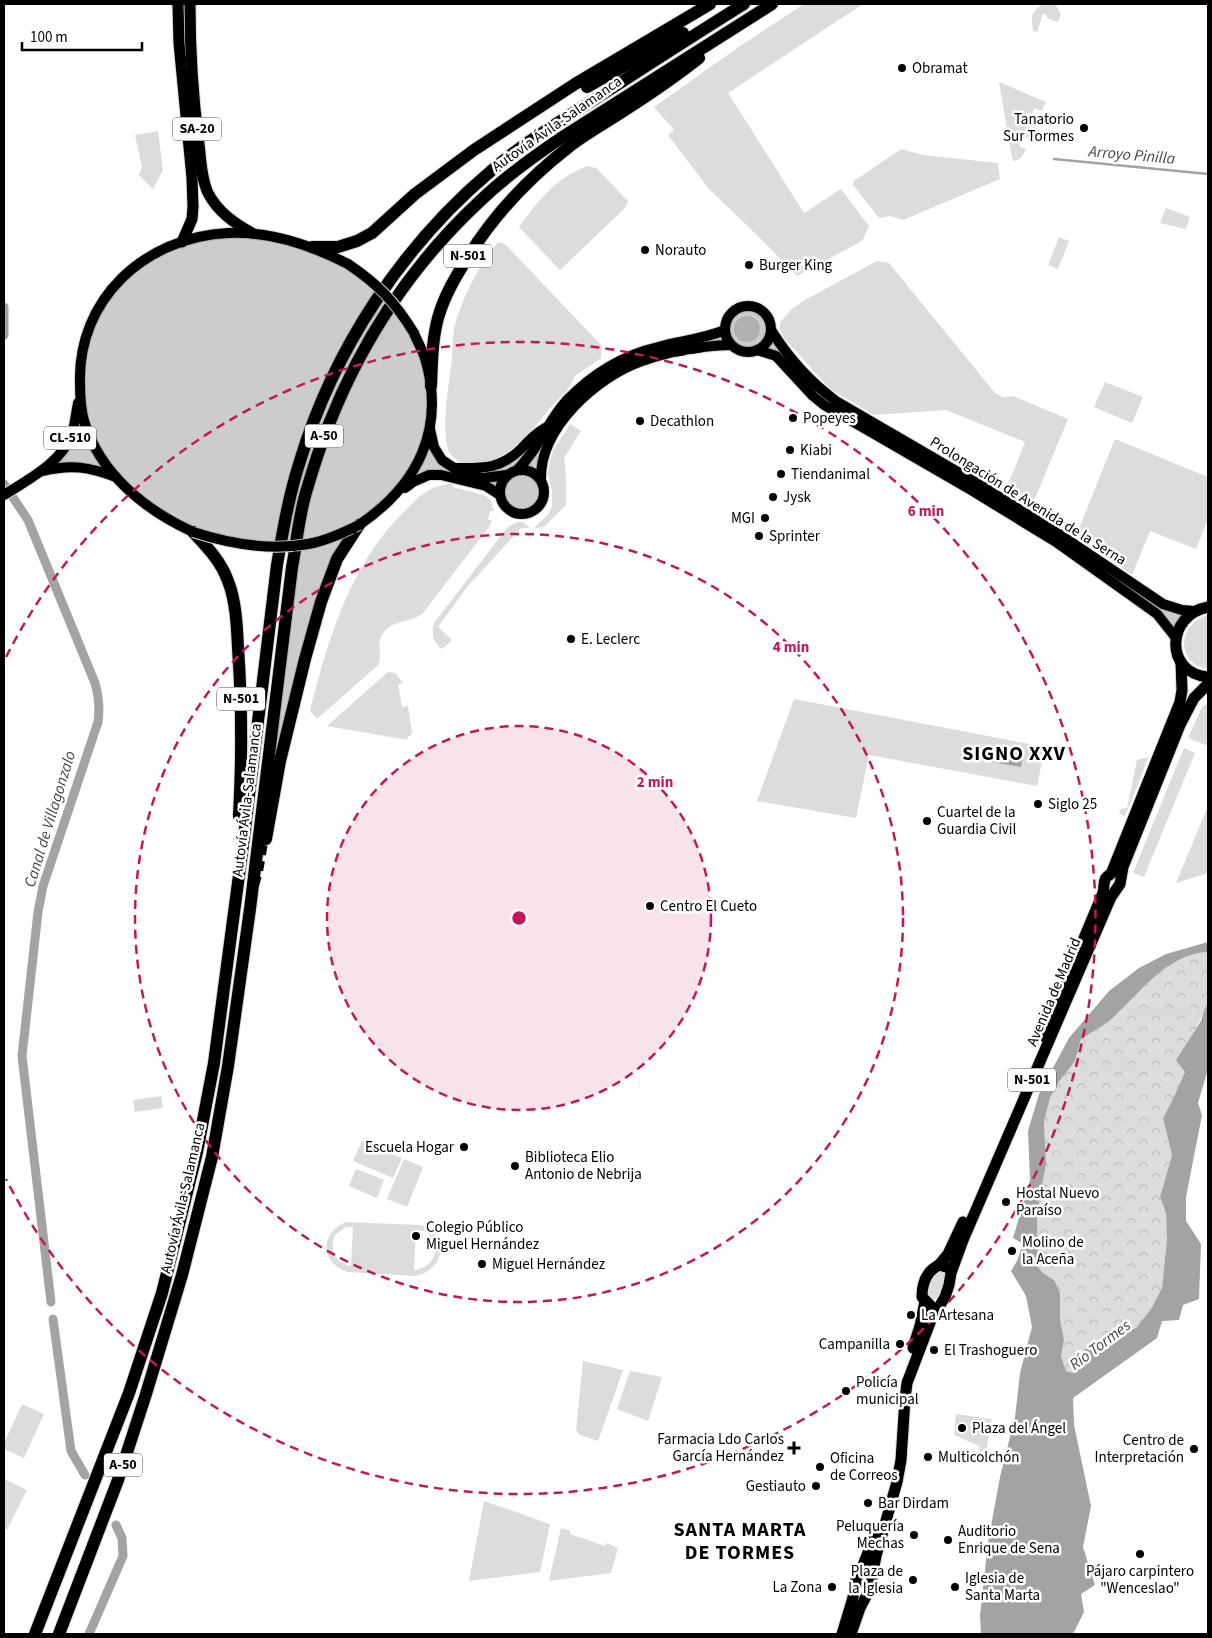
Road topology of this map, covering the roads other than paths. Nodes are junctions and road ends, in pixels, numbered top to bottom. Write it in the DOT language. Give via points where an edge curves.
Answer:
graph roads {
  1 [pos="178,4"];
  2 [pos="190,4"];
  3 [pos="710,4"];
  4 [pos="730,4"];
  5 [pos="744,4"];
  6 [pos="772,4"];
  7 [pos="474,150"];
  8 [pos="252,233"];
  9 [pos="182,242"];
  10 [pos="312,247"];
  11 [pos="725,330"];
  12 [pos="771,330"];
  13 [pos="732,345"];
  14 [pos="757,350"];
  15 [pos="431,386"];
  16 [pos="80,395"];
  17 [pos="846,413"];
  18 [pos="547,427"];
  19 [pos="430,428"];
  20 [pos="454,468"];
  21 [pos="517,470"];
  22 [pos="40,471"];
  23 [pos="507,475"];
  24 [pos="117,478"];
  25 [pos="541,479"];
  26 [pos="4,495"];
  27 [pos="396,495"];
  28 [pos="500,495"];
  29 [pos="359,525"];
  30 [pos="193,532"];
  31 [pos="1208,607"];
  32 [pos="1194,611"];
  33 [pos="1176,638"];
  34 [pos="1181,662"];
  35 [pos="1208,677"];
  36 [pos="1208,684"];
  37 [pos="238,879"];
  38 [pos="1116,881"];
  39 [pos="250,909"];
  40 [pos="939,1266"];
  41 [pos="951,1273"];
  42 [pos="925,1301"];
  43 [pos="940,1304"];
  44 [pos="867,1579"];
  45 [pos="35,1634"];
  46 [pos="59,1634"];
  47 [pos="842,1634"];
  48 [pos="851,1634"];
  1 -- 9 [label="highway, SA-20" via="193,207 192,219"];
  2 -- 8 [label="highway, SA-20" via="194,100 203,177 216,206 230,220"];
  3 -- 7 [label="highway" via="575,84"];
  4 -- 7 [label="highway"];
  5 -- 37 [label="highway, Autovía Ávila-Salamanca / A-50" via="551,128 492,170 449,211 397,270 348,347 313,423 285,522"];
  6 -- 15 [label="highway, N-501" via="755,21 660,88 572,144 540,170 500,211 477,242 447,294 434,337"];
  6 -- 39 [label="highway, Autovía Ávila-Salamanca / A-50" via="564,136 505,179 435,247 388,308 362,351 327,425 306,491 292,567"];
  7 -- 10 [label="highway" via="415,194 372,233 338,246"];
  8 -- 9 [label="main road" via="212,234"];
  8 -- 10 [label="main road"];
  9 -- 16 [label="main road" via="141,261 115,284 101,302 84,341"];
  10 -- 15 [label="main road, bridge" via="348,264 390,300 414,334"];
  11 -- 12 [label="main road" via="733,311 752,306 766,314"];
  11 -- 13 [label="main road"];
  11 -- 18 [label="main road" via="656,347 610,366 566,402"];
  12 -- 14 [label="main road" via="769,338"];
  12 -- 17 [label="main road" via="786,353"];
  13 -- 14 [label="main road" via="750,352"];
  13 -- 25 [label="main road" via="712,346 640,362 591,391 563,420 550,440 540,471"];
  14 -- 17 [label="main road" via="776,356 824,406"];
  15 -- 19 [label="main road"];
  16 -- 22 [label="main road, CL-510" via="72,433 66,445"];
  16 -- 24 [label="main road" via="84,421 92,440"];
  17 -- 32 [label="main road, Prolongación de Avenida de la Serna" via="976,483 1163,604"];
  17 -- 33 [label="main road, Prolongación de Avenida de la Serna" via="1056,542 1158,614"];
  18 -- 20 [label="main road" via="496,465 477,469"];
  18 -- 21 [label="main road"];
  19 -- 20 [label="main road" via="434,447 442,460"];
  19 -- 27 [label="main road" via="413,472"];
  20 -- 23 [label="main road" via="483,478"];
  21 -- 23 [label="main road"];
  21 -- 25 [label="main road" via="530,471"];
  22 -- 24 [label="main road, CL-510" via="80,467"];
  22 -- 26 [label="main road, CL-510"];
  23 -- 28 [label="main road"];
  24 -- 30 [label="main road" via="151,509"];
  25 -- 28 [label="main road" via="544,487 542,503 529,514 521,515 506,509"];
  27 -- 28 [label="main road" via="428,475 486,486"];
  27 -- 29 [label="main road"];
  29 -- 30 [label="main road, bridge" via="309,544 264,548 233,544"];
  29 -- 39 [label="highway" via="337,559 321,602 280,761 261,872"];
  30 -- 37 [label="highway, N-501" via="217,558 228,581 237,630 242,761"];
  31 -- 32 [label="highway"];
  32 -- 33 [label="highway" via="1185,618"];
  33 -- 34 [label="highway, N-501" via="1176,651"];
  34 -- 35 [label="highway" via="1197,675"];
  34 -- 38 [label="highway, Avenida de Madrid / N-501" via="1180,702"];
  36 -- 38 [label="highway, Avenida de Madrid / N-501" via="1194,698 1180,725"];
  37 -- 45 [label="highway, Autovía Ávila-Salamanca / A-50" via="214,1062 197,1152 162,1293 129,1393"];
  38 -- 40 [label="highway, Avenida de Madrid / N-501" via="1106,876 1104,880 1105,886 1000,1139 957,1236"];
  38 -- 41 [label="highway, Avenida de Madrid / N-501"];
  39 -- 46 [label="highway, Autovía Ávila-Salamanca / A-50" via="213,1148 182,1275 118,1480"];
  40 -- 41 [label="highway"];
  40 -- 42 [label="highway" via="925,1279 922,1295"];
  41 -- 43 [label="highway"];
  42 -- 43 [label="highway" via="934,1306"];
  42 -- 44 [label="highway" via="901,1382 890,1483 875,1534"];
  43 -- 44 [label="highway" via="907,1383 898,1474"];
  44 -- 47 [label="highway" via="864,1590 856,1585"];
  44 -- 48 [label="highway"];
}
